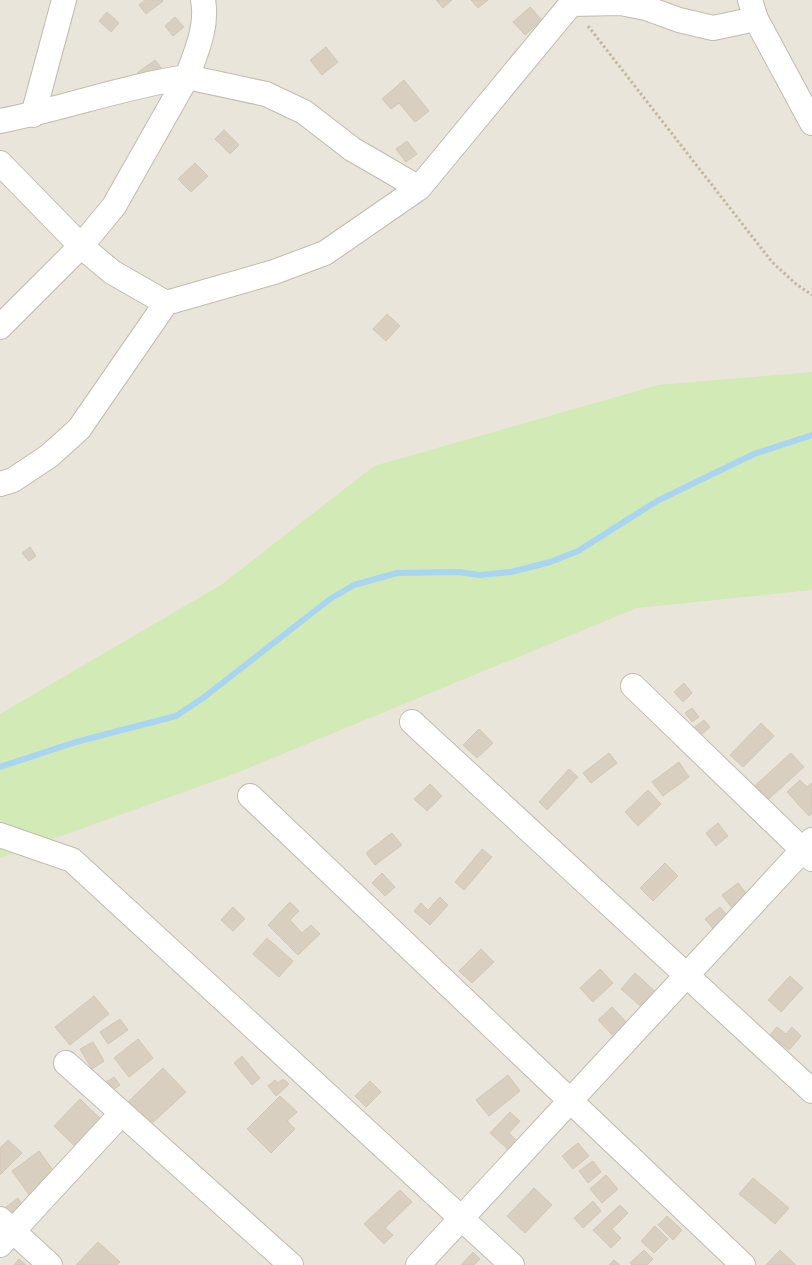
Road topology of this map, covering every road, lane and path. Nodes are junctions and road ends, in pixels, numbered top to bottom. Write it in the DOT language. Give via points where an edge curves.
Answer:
graph roads {
  1 [pos="64,0"];
  2 [pos="204,0"];
  3 [pos="569,2"];
  4 [pos="753,10"];
  5 [pos="187,76"];
  6 [pos="33,115"];
  7 [pos="0,122"];
  8 [pos="812,123"];
  9 [pos="0,163"];
  10 [pos="419,188"];
  11 [pos="80,246"];
  12 [pos="812,295"];
  13 [pos="166,303"];
  14 [pos="0,327"];
  15 [pos="0,484"];
  16 [pos="633,686"];
  17 [pos="412,722"];
  18 [pos="250,796"];
  19 [pos="0,835"];
  20 [pos="809,850"];
  21 [pos="686,976"];
  22 [pos="66,1063"];
  23 [pos="812,1091"];
  24 [pos="570,1101"];
  25 [pos="122,1114"];
  26 [pos="461,1218"];
  27 [pos="4,1232"];
  28 [pos="50,1265"];
  29 [pos="291,1265"];
  30 [pos="418,1265"];
  31 [pos="512,1265"];
  32 [pos="742,1265"];
  1 -- 6 [label="street"];
  2 -- 5 [label="street" via="206,14"];
  3 -- 4 [label="street" via="621,3 713,28"];
  3 -- 10 [label="street"];
  3 -- 12 [label="path" via="772,262"];
  4 -- 8 [label="street"];
  5 -- 6 [label="street"];
  5 -- 10 [label="street" via="266,94 304,112 352,149"];
  5 -- 11 [label="street" via="114,206"];
  6 -- 7 [label="street"];
  9 -- 11 [label="street"];
  10 -- 13 [label="street" via="325,253 274,272"];
  11 -- 13 [label="street" via="112,272"];
  11 -- 14 [label="street"];
  13 -- 15 [label="street" via="79,429 49,456 13,480"];
  16 -- 20 [label="street"];
  17 -- 21 [label="street"];
  18 -- 24 [label="street"];
  19 -- 26 [label="street" via="72,860"];
  20 -- 21 [label="street"];
  21 -- 23 [label="street"];
  21 -- 24 [label="street"];
  22 -- 25 [label="street"];
  24 -- 26 [label="street"];
  24 -- 32 [label="street"];
  25 -- 27 [label="street"];
  25 -- 29 [label="street"];
  26 -- 30 [label="street"];
  26 -- 31 [label="street"];
  27 -- 28 [label="street"];
}
